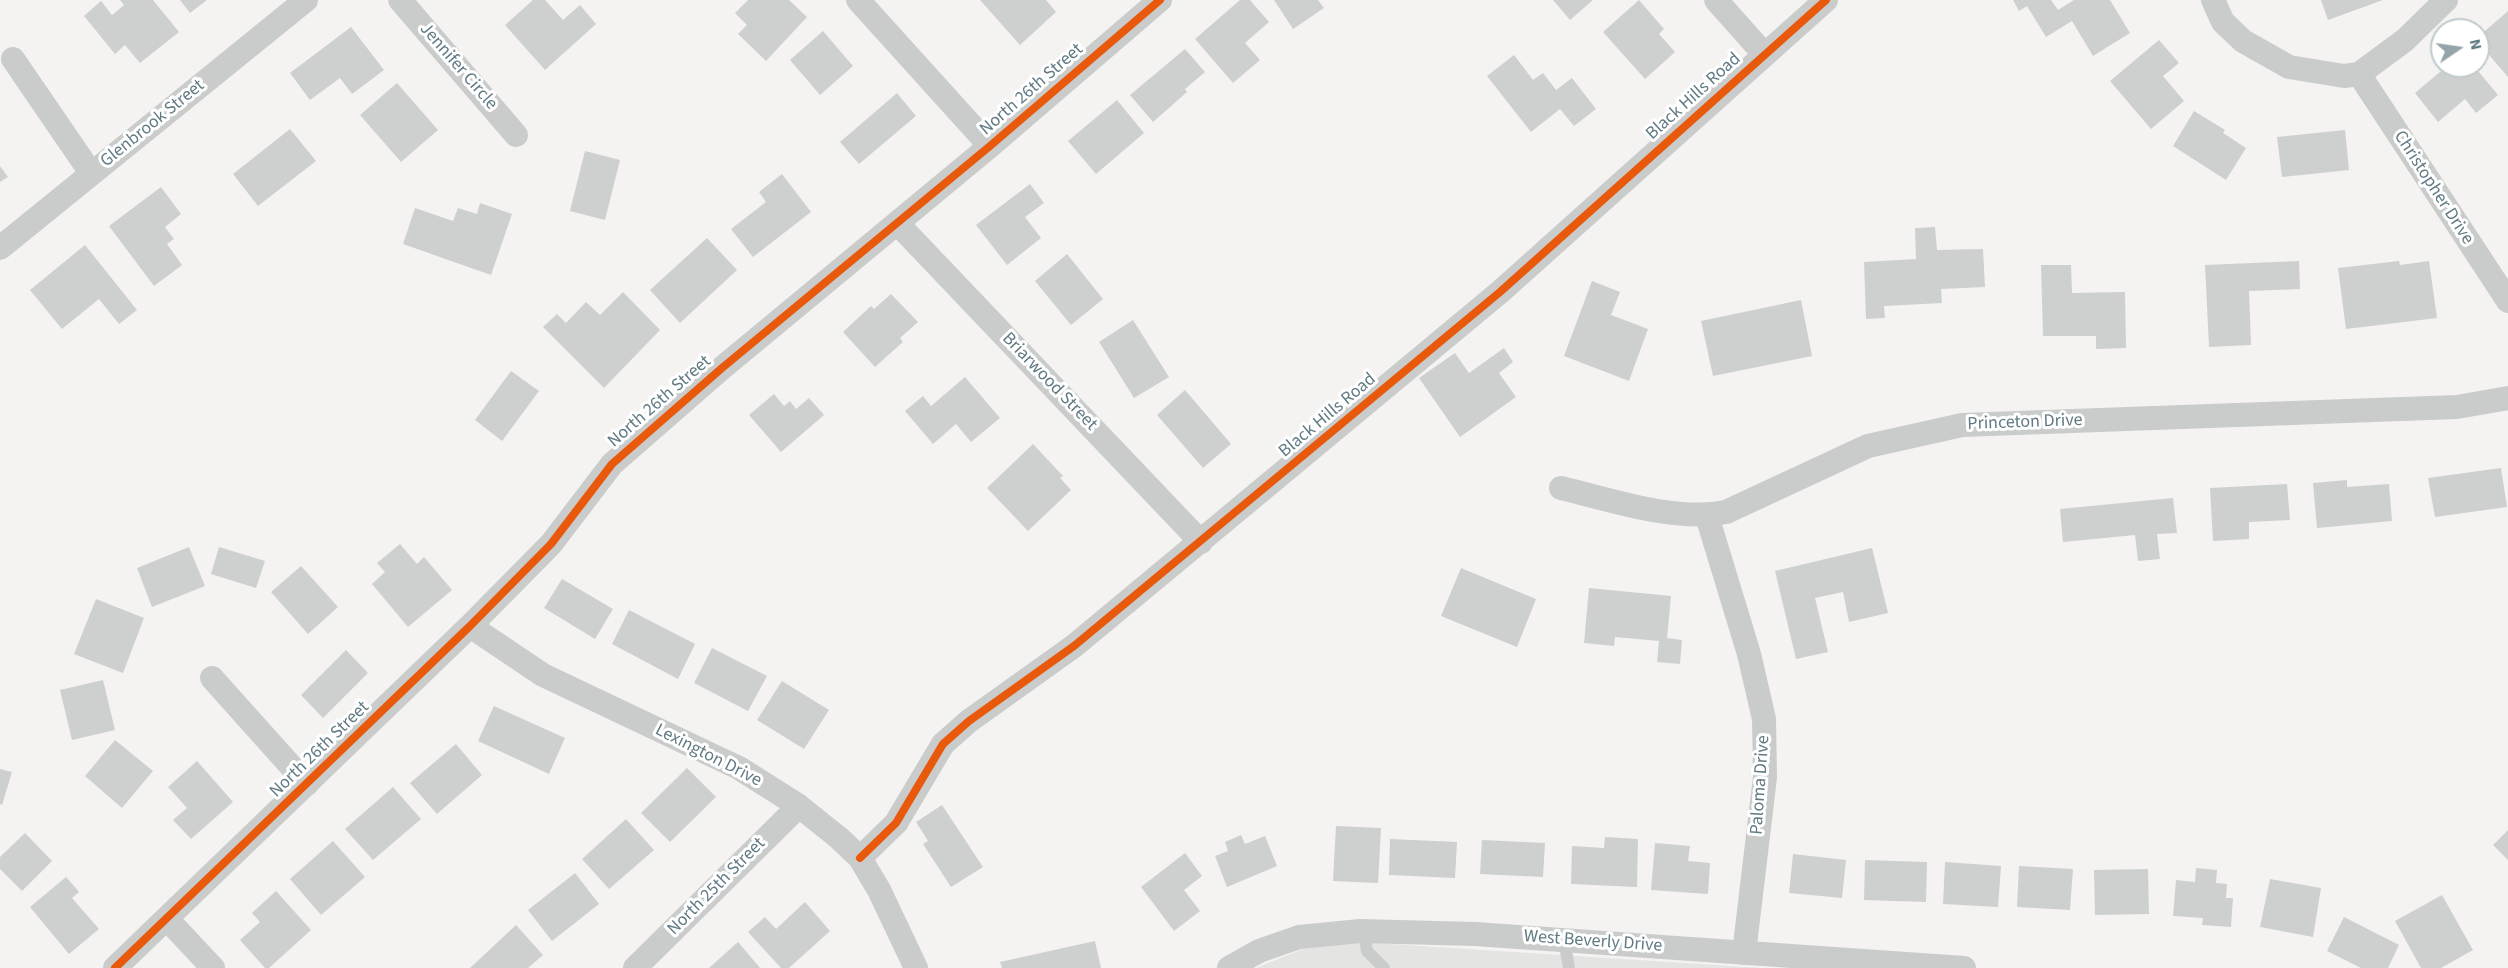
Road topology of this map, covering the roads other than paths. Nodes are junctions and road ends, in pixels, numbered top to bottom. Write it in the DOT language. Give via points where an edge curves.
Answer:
graph roads {
  1 [pos="306,0"];
  2 [pos="400,0"];
  3 [pos="858,0"];
  4 [pos="1160,0"];
  5 [pos="1716,0"];
  6 [pos="1826,0"];
  7 [pos="2213,0"];
  8 [pos="2446,0"];
  9 [pos="1764,54"];
  10 [pos="13,58"];
  11 [pos="2359,74"];
  12 [pos="516,135"];
  13 [pos="990,146"];
  14 [pos="92,173"];
  15 [pos="897,223"];
  16 [pos="0,248"];
  17 [pos="2508,301"];
  18 [pos="2508,398"];
  19 [pos="1561,488"];
  20 [pos="1707,516"];
  21 [pos="1201,542"];
  22 [pos="470,626"];
  23 [pos="212,678"];
  24 [pos="307,784"];
  25 [pos="799,806"];
  26 [pos="860,858"];
  27 [pos="167,919"];
  28 [pos="1364,932"];
  29 [pos="1564,940"];
  30 [pos="1744,953"];
  31 [pos="115,968"];
  32 [pos="213,968"];
  33 [pos="635,968"];
  34 [pos="916,968"];
  35 [pos="1229,968"];
  36 [pos="1384,968"];
  37 [pos="1569,968"];
  38 [pos="1964,968"];
  1 -- 14 [label="street, Glenbrook Street"];
  2 -- 12 [label="street, Jennifer Circle"];
  3 -- 13 [label="street"];
  4 -- 13 [label="street, North 26th Street"];
  5 -- 9 [label="street"];
  6 -- 9 [label="street, Black Hills Road"];
  7 -- 11 [label="street" via="2223,22 2243,41 2289,67 2344,76"];
  8 -- 11 [label="street" via="2404,40"];
  9 -- 21 [label="street, Black Hills Road" via="1500,292"];
  10 -- 14 [label="street"];
  11 -- 17 [label="street, Christopher Drive"];
  13 -- 15 [label="street, North 26th Street"];
  14 -- 16 [label="street, Glenbrook Street"];
  15 -- 21 [label="street, Briarwood Street"];
  15 -- 22 [label="street, North 26th Street" via="612,464 551,544"];
  18 -- 20 [label="street, Princeton Drive" via="2457,407 1962,425 1868,446 1726,512"];
  19 -- 20 [label="street, Princeton Drive" via="1675,513"];
  20 -- 30 [label="street, Paloma Drive" via="1749,654 1764,719 1765,777"];
  21 -- 26 [label="street, Black Hills Road" via="1074,646 943,744 896,823"];
  22 -- 24 [label="street, North 26th Street"];
  22 -- 25 [label="street, Lexington Drive" via="543,675 739,768"];
  23 -- 24 [label="street"];
  24 -- 27 [label="street, North 26th Street"];
  25 -- 26 [label="street, Lexington Drive"];
  25 -- 33 [label="street, North 25th Street"];
  26 -- 34 [label="street, Lexington Drive"];
  27 -- 31 [label="street, North 26th Street"];
  27 -- 32 [label="street"];
  28 -- 29 [label="street, West Beverly Drive"];
  28 -- 35 [label="street, West Beverly Drive" via="1299,937 1259,951"];
  28 -- 36 [label="lane" via="1367,951"];
  29 -- 30 [label="street, West Beverly Drive"];
  29 -- 37 [label="lane"];
  30 -- 38 [label="street, West Beverly Drive"];
}
